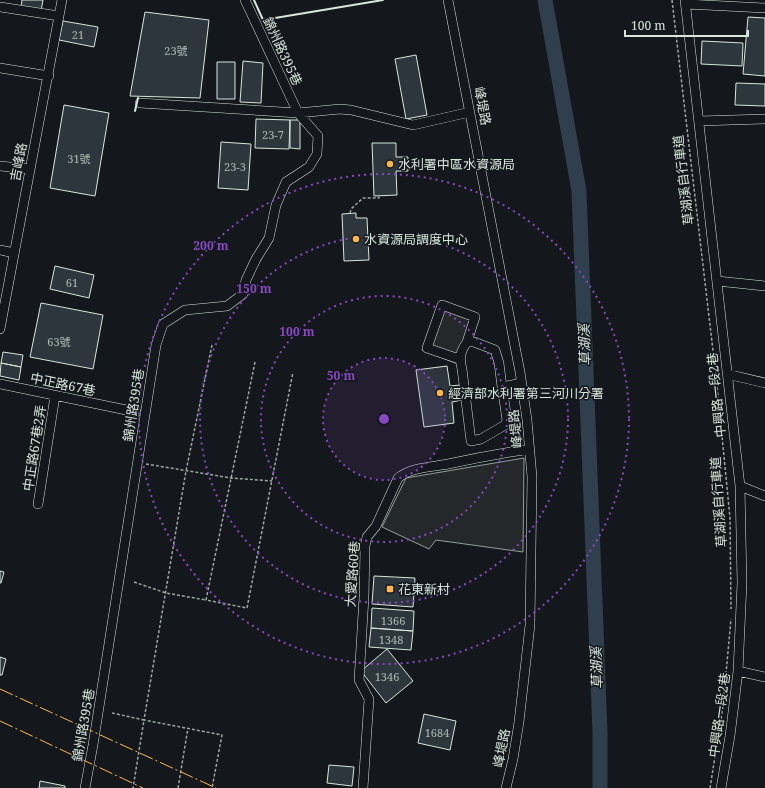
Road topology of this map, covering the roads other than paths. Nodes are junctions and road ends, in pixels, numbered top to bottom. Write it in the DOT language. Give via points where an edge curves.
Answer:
graph roads {
  1 [pos="62,0"];
  2 [pos="245,0"];
  3 [pos="448,0"];
  4 [pos="685,2"];
  5 [pos="0,7"];
  6 [pos="765,8"];
  7 [pos="59,16"];
  8 [pos="0,68"];
  9 [pos="49,76"];
  10 [pos="140,103"];
  11 [pos="470,112"];
  12 [pos="298,113"];
  13 [pos="765,119"];
  14 [pos="698,121"];
  15 [pos="0,166"];
  16 [pos="30,169"];
  17 [pos="0,250"];
  18 [pos="14,253"];
  19 [pos="717,281"];
  20 [pos="765,286"];
  21 [pos="0,329"];
  22 [pos="467,342"];
  23 [pos="459,359"];
  24 [pos="727,374"];
  25 [pos="765,383"];
  26 [pos="0,384"];
  27 [pos="522,385"];
  28 [pos="55,396"];
  29 [pos="136,412"];
  30 [pos="530,449"];
  31 [pos="740,486"];
  32 [pos="765,496"];
  33 [pos="38,504"];
  34 [pos="738,671"];
  35 [pos="765,677"];
  36 [pos="85,788"];
  37 [pos="364,788"];
  38 [pos="506,788"];
  39 [pos="721,788"];
  1 -- 7 [label="street, 吉峰路"];
  2 -- 12 [label="street, 錦州路395巷"];
  3 -- 11 [label="street, 峰堤路"];
  4 -- 6 [label="street"];
  4 -- 14 [label="street, 中興路一段2巷"];
  5 -- 7 [label="street"];
  7 -- 9 [label="street, 吉峰路"];
  8 -- 9 [label="street"];
  9 -- 16 [label="street, 吉峰路"];
  10 -- 12 [label="street"];
  11 -- 12 [label="street" via="413,125 351,110"];
  11 -- 27 [label="street, 峰堤路"];
  12 -- 36 [label="street, 錦州路395巷" via="318,136 317,154 309,167 286,182 276,205 269,238 246,280 243,294 227,306 185,310 163,324 156,345"];
  13 -- 14 [label="street"];
  14 -- 19 [label="street, 中興路一段2巷"];
  15 -- 16 [label="street"];
  16 -- 18 [label="street, 吉峰路"];
  17 -- 18 [label="street"];
  18 -- 21 [label="street, 吉峰路"];
  19 -- 20 [label="street"];
  19 -- 24 [label="street, 中興路一段2巷"];
  22 -- 23 [label="street"];
  22 -- 23 [label="street" via="475,317 442,305 426,348"];
  22 -- 27 [label="street" via="495,350 502,386"];
  23 -- 27 [label="street" via="471,440 481,439 505,425 507,420 503,393"];
  24 -- 25 [label="street"];
  24 -- 31 [label="street, 中興路一段2巷"];
  26 -- 28 [label="street, 中正路67巷"];
  27 -- 30 [label="street, 峰堤路"];
  28 -- 29 [label="street, 中正路67巷"];
  28 -- 33 [label="street, 中正路67巷2弄"];
  30 -- 37 [label="street, 大愛路60巷" via="468,459 402,475 398,478 376,526 367,537 359,680 369,699"];
  30 -- 38 [label="street, 峰堤路" via="530,625 519,722"];
  31 -- 32 [label="street"];
  31 -- 34 [label="street, 中興路一段2巷" via="742,583"];
  34 -- 35 [label="street"];
  34 -- 39 [label="street, 中興路一段2巷"];
}
